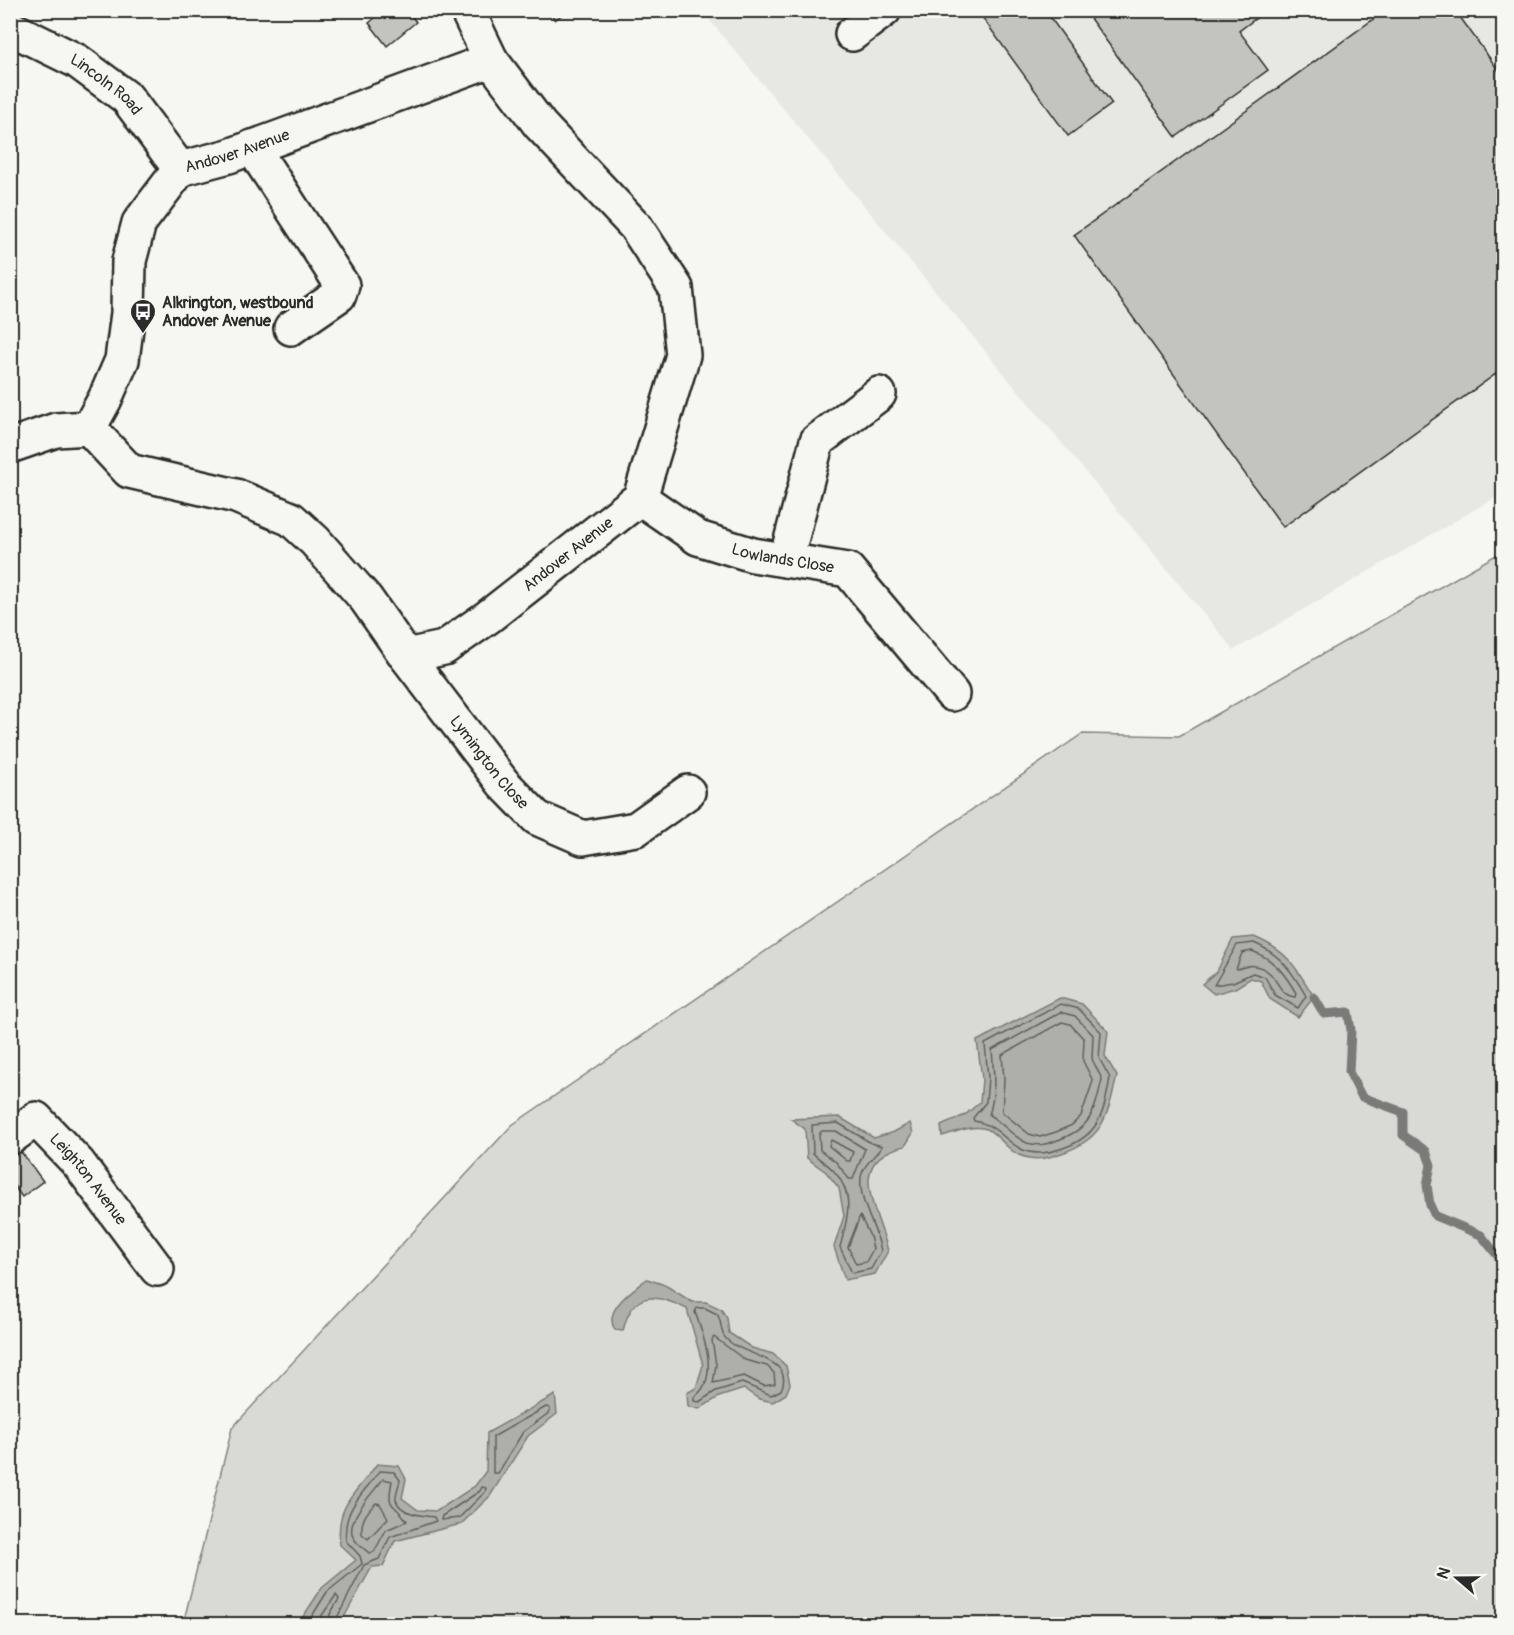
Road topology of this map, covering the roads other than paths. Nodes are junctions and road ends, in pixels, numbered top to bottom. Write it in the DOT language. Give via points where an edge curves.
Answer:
graph roads {
  1 [pos="467,10"];
  2 [pos="884,10"];
  3 [pos="10,28"];
  4 [pos="852,34"];
  5 [pos="491,60"];
  6 [pos="252,147"];
  7 [pos="180,169"];
  8 [pos="291,328"];
  9 [pos="879,393"];
  10 [pos="89,428"];
  11 [pos="10,446"];
  12 [pos="640,498"];
  13 [pos="786,560"];
  14 [pos="406,656"];
  15 [pos="952,694"];
  16 [pos="688,792"];
  17 [pos="10,1138"];
  18 [pos="157,1269"];
  1 -- 5 [label="street"];
  2 -- 4 [label="street"];
  3 -- 7 [label="street, Lincoln Road" via="77,61 127,98"];
  5 -- 6 [label="street, Andover Avenue"];
  5 -- 12 [label="street" via="540,125 636,227 676,288 684,355"];
  6 -- 7 [label="street, Andover Avenue"];
  6 -- 8 [label="street" via="342,285 339,295"];
  7 -- 10 [label="street, Andover Avenue" via="139,224 129,261 122,360"];
  9 -- 13 [label="street" via="817,441"];
  10 -- 11 [label="street" via="56,430"];
  10 -- 14 [label="street" via="129,471 236,496 291,519 366,598"];
  12 -- 13 [label="street, Lowlands Close" via="698,538 753,555"];
  12 -- 14 [label="street, Andover Avenue" via="444,648"];
  13 -- 15 [label="street, Lowlands Close" via="848,570"];
  14 -- 16 [label="street, Lymington Close" via="502,783 537,818 583,838 636,829"];
  17 -- 18 [label="street, Leighton Avenue" via="36,1119 79,1164"];
}
